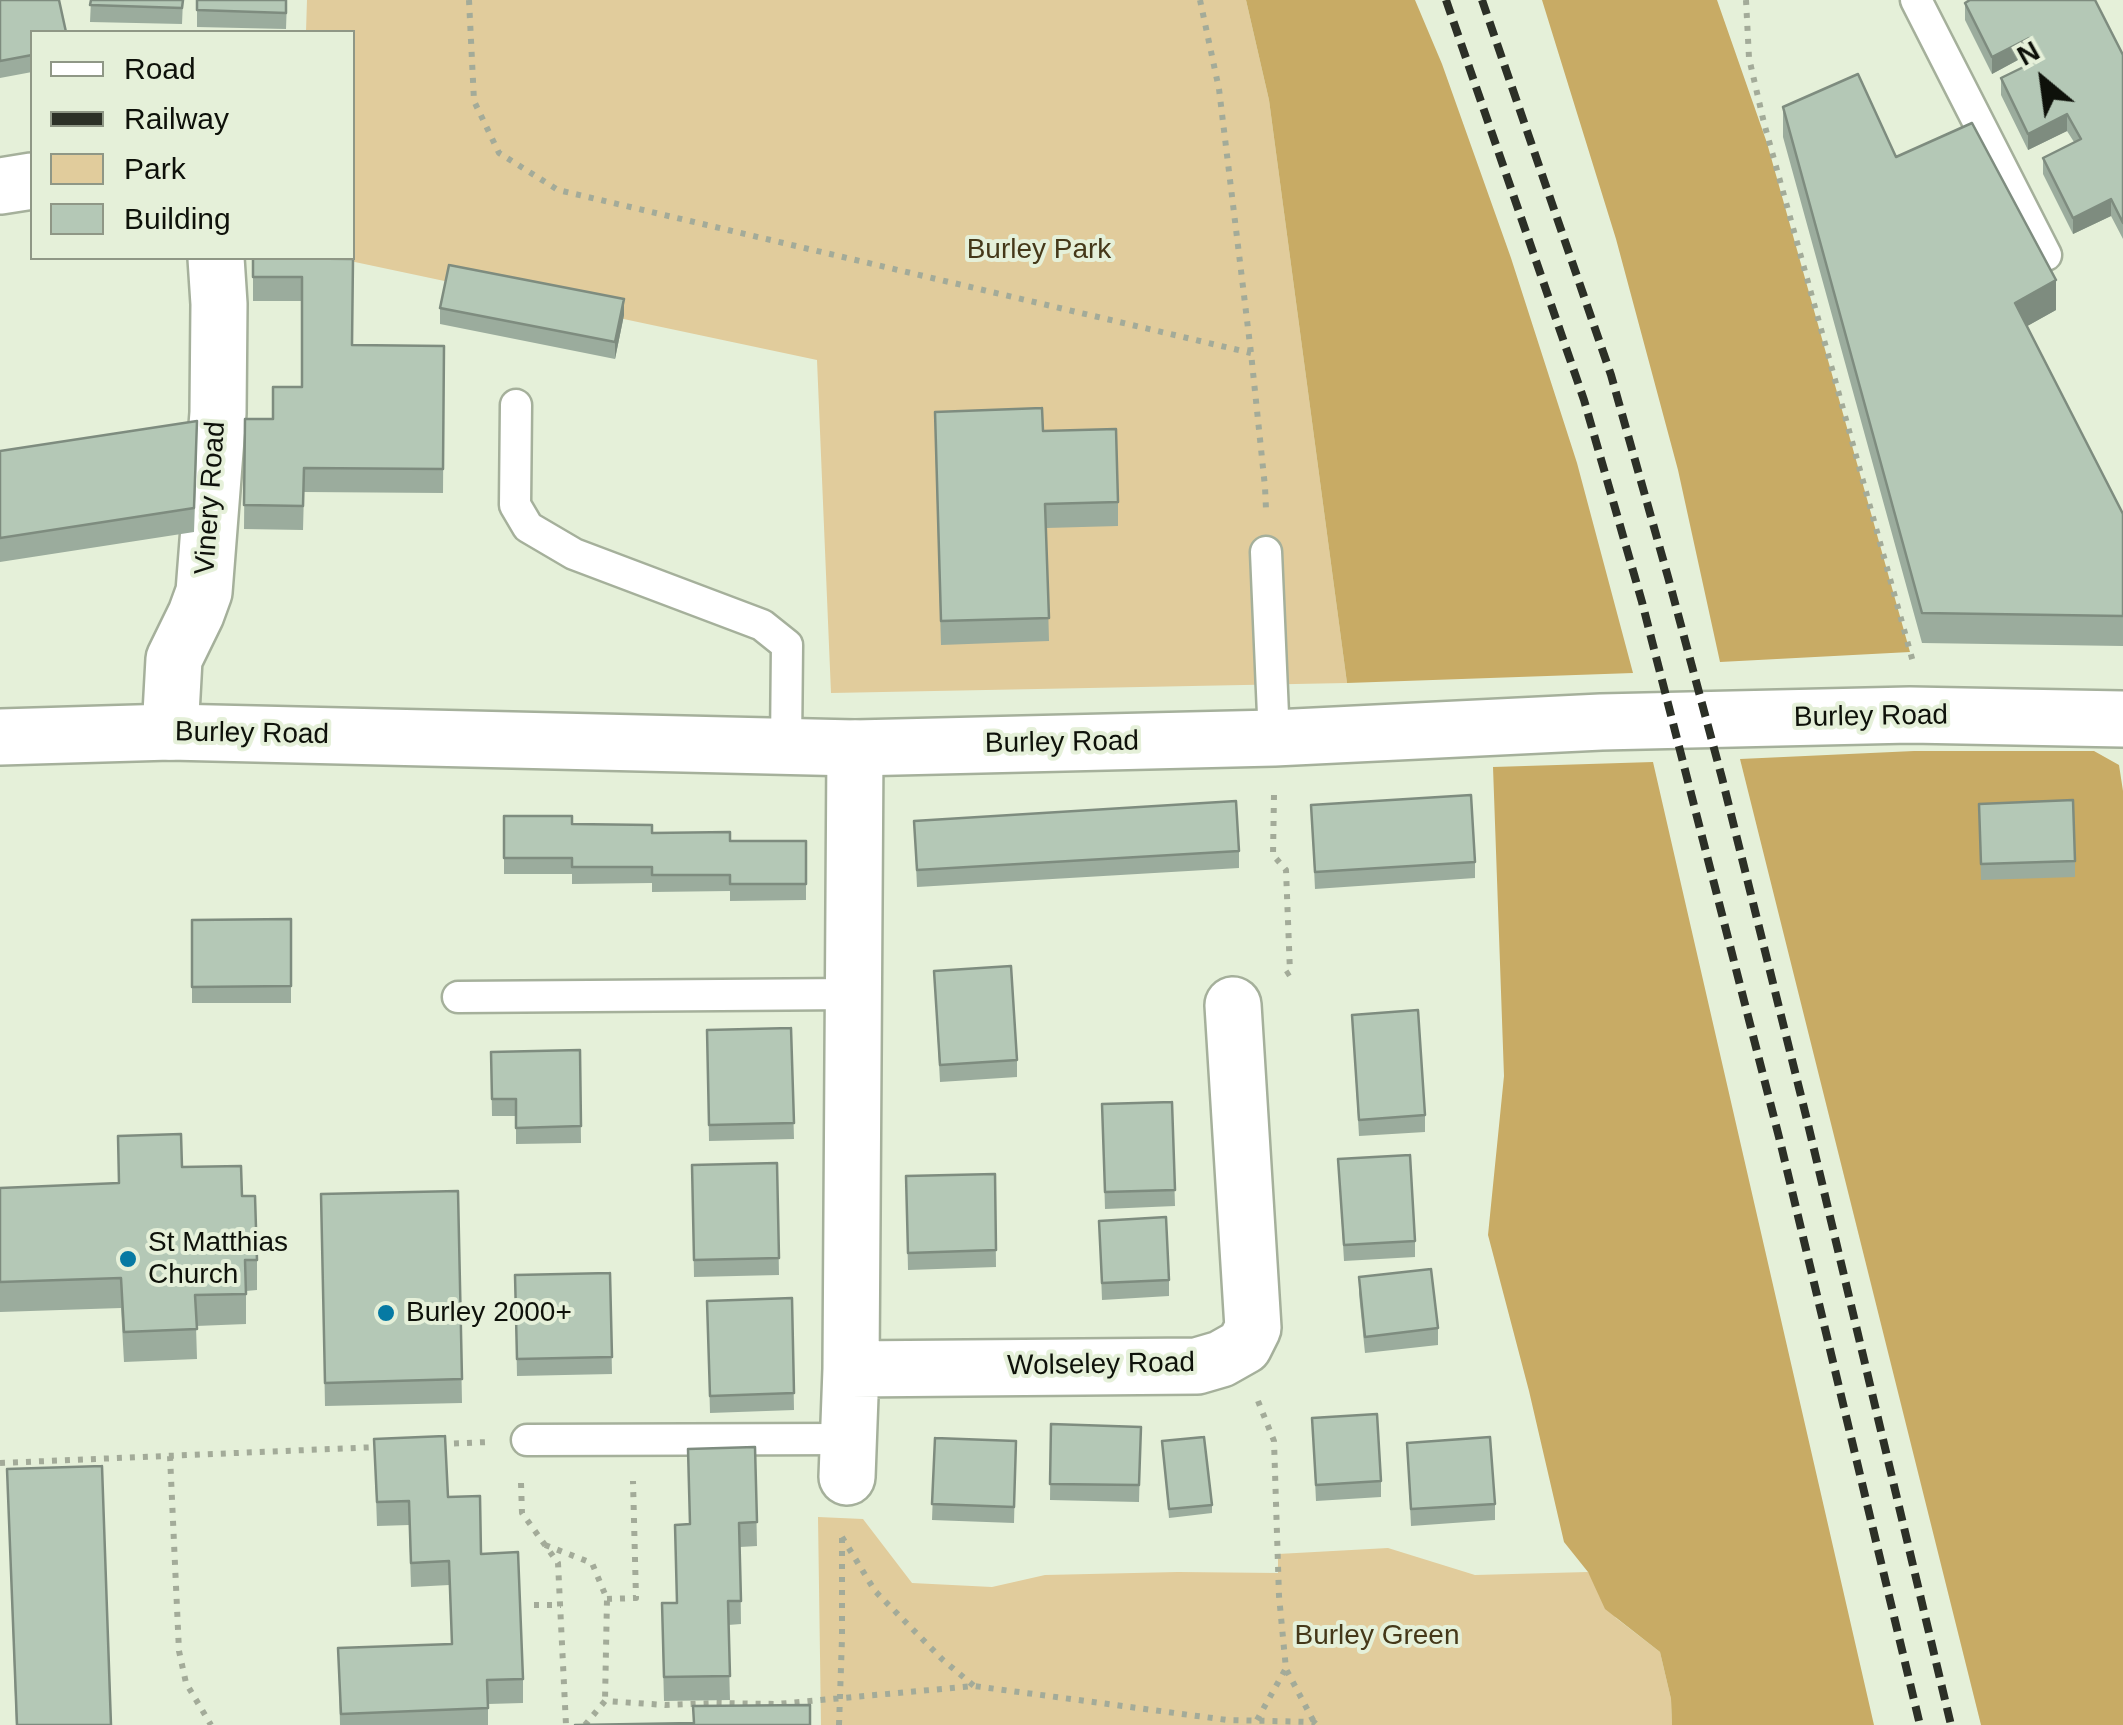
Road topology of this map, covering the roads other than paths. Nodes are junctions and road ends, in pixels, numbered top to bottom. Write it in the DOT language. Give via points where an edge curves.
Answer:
graph roads {
  1 [pos="1916,0"];
  2 [pos="30,181"];
  3 [pos="0,186"];
  4 [pos="2046,254"];
  5 [pos="216,260"];
  6 [pos="516,406"];
  7 [pos="1266,552"];
  8 [pos="2123,719"];
  9 [pos="170,732"];
  10 [pos="0,736"];
  11 [pos="1274,738"];
  12 [pos="786,747"];
  13 [pos="855,748"];
  14 [pos="852,994"];
  15 [pos="458,997"];
  16 [pos="1233,1005"];
  17 [pos="851,1369"];
  18 [pos="527,1440"];
  19 [pos="848,1458"];
  1 -- 4 [label="lane"];
  2 -- 3 [label="street"];
  5 -- 9 [label="street, Vinery Road" via="218,414 204,592 174,659"];
  6 -- 12 [label="lane" via="516,505 528,527 574,554 762,625 786,645"];
  7 -- 11 [label="lane"];
  8 -- 11 [label="street, Burley Road" via="1601,722"];
  9 -- 10 [label="street, Burley Road"];
  9 -- 12 [label="street, Burley Road"];
  11 -- 13 [label="street, Burley Road"];
  12 -- 13 [label="street, Burley Road"];
  13 -- 14 [label="street"];
  14 -- 15 [label="lane"];
  14 -- 17 [label="street"];
  16 -- 17 [label="street, Wolseley Road" via="1252,1317 1244,1346 1197,1366"];
  17 -- 19 [label="street"];
  18 -- 19 [label="lane" via="632,1440"];
}
